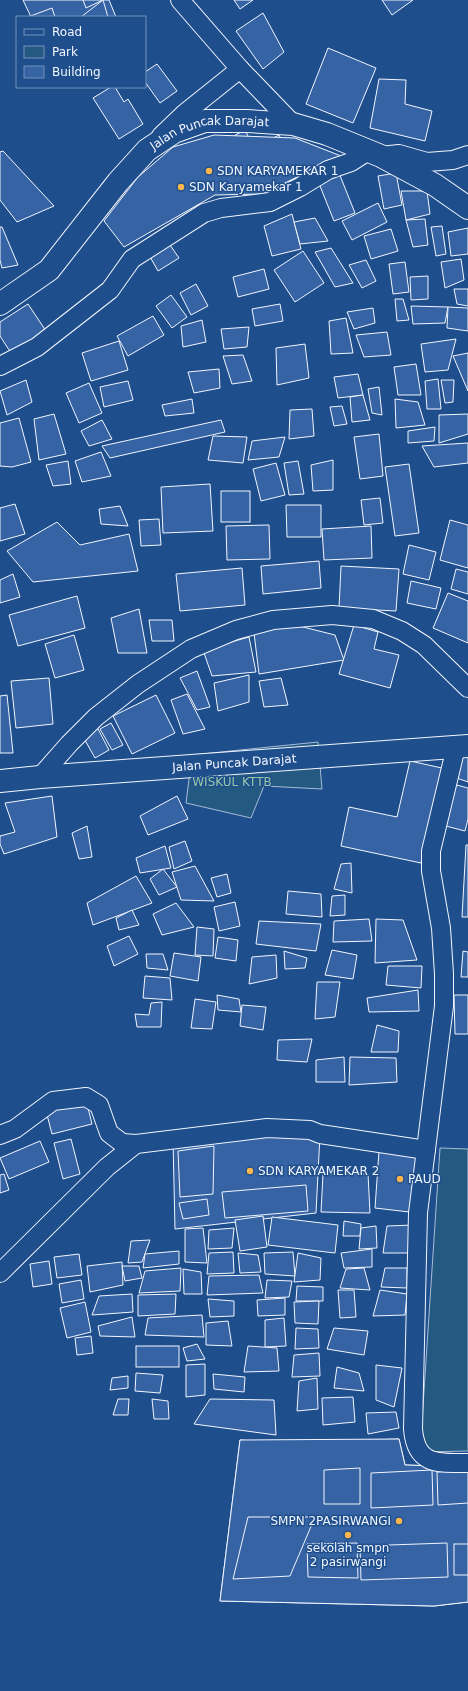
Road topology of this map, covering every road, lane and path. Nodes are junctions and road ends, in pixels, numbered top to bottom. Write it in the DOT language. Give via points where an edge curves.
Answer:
graph roads {
  1 [pos="180,0"];
  2 [pos="240,69"];
  3 [pos="293,124"];
  4 [pos="147,150"];
  5 [pos="374,154"];
  6 [pos="468,155"];
  7 [pos="468,208"];
  8 [pos="0,304"];
  9 [pos="0,366"];
  10 [pos="468,688"];
  11 [pos="462,747"];
  12 [pos="40,776"];
  13 [pos="0,781"];
  14 [pos="0,1135"];
  15 [pos="136,1144"];
  16 [pos="426,1150"];
  17 [pos="0,1273"];
  18 [pos="468,1463"];
  1 -- 2 [label="street"];
  2 -- 3 [label="street"];
  2 -- 4 [label="street" via="185,113"];
  3 -- 4 [label="street, Jalan Puncak Darajat" via="205,121 174,132"];
  3 -- 5 [label="street, Jalan Puncak Darajat" via="327,134"];
  4 -- 8 [label="street, Jalan Puncak Darajat" via="118,182 49,270"];
  5 -- 6 [label="street" via="399,154 427,162 452,160"];
  5 -- 7 [label="street, Jalan Puncak Darajat" via="435,185"];
  5 -- 9 [label="street" via="328,170 270,202 221,208 204,213 132,259 110,290 38,347"];
  10 -- 12 [label="street" via="424,645 402,631 373,619 332,615 273,620 236,630 191,649 138,684 96,717"];
  11 -- 12 [label="street, Jalan Puncak Darajat"];
  11 -- 16 [label="street" via="431,851 431,871 441,928 444,1006"];
  12 -- 13 [label="street, Jalan Puncak Darajat"];
  14 -- 15 [label="street" via="15,1129 53,1101 86,1097 99,1105 109,1133 122,1143"];
  15 -- 16 [label="street" via="267,1128 310,1130 320,1134"];
  15 -- 17 [label="street" via="107,1167"];
  16 -- 18 [label="street" via="418,1213 414,1444 425,1458 443,1463"];
}
